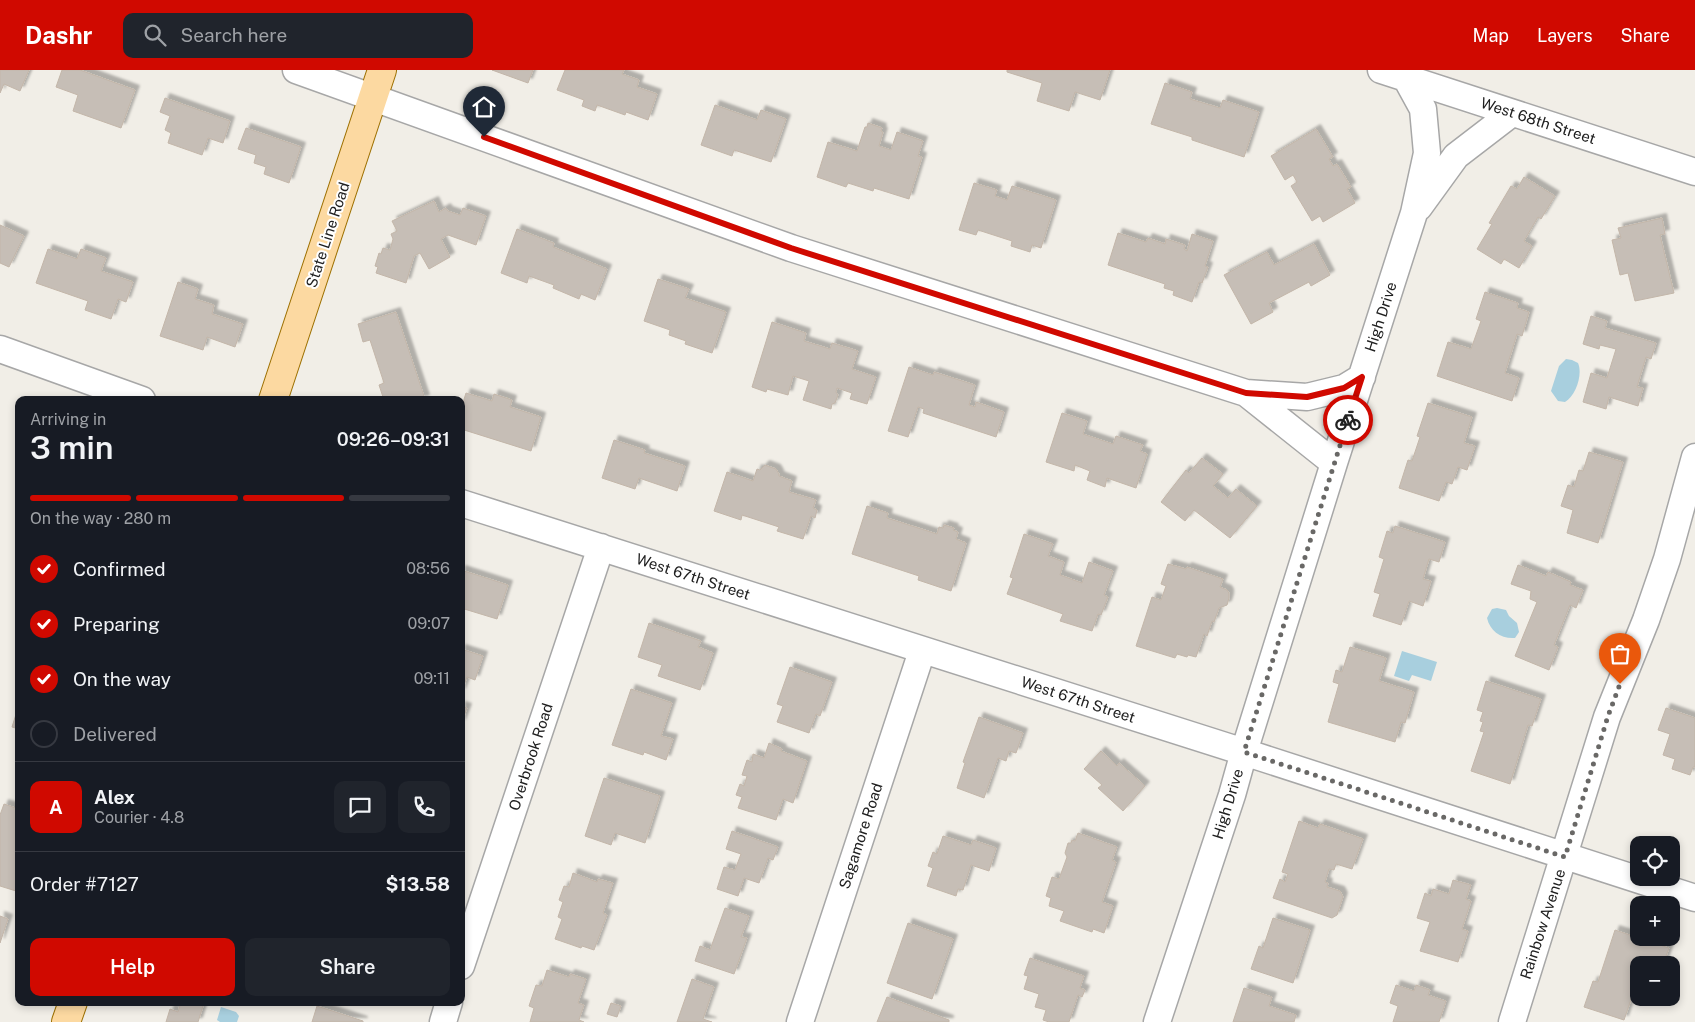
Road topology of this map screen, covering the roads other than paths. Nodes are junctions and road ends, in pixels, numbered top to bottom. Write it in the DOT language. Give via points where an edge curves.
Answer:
graph roads {
  1 [pos="296,70"];
  2 [pos="382,70"];
  3 [pos="1381,70"];
  4 [pos="1406,78"];
  5 [pos="373,97"];
  6 [pos="1512,113"];
  7 [pos="1695,172"];
  8 [pos="1414,213"];
  9 [pos="0,349"];
  10 [pos="1362,377"];
  11 [pos="1246,393"];
  12 [pos="131,396"];
  13 [pos="274,396"];
  14 [pos="1695,456"];
  15 [pos="1334,463"];
  16 [pos="465,504"];
  17 [pos="601,548"];
  18 [pos="922,651"];
  19 [pos="1244,752"];
  20 [pos="1565,857"];
  21 [pos="1695,898"];
  22 [pos="465,954"];
  23 [pos="72,1006"];
  24 [pos="448,1006"];
  25 [pos="66,1022"];
  26 [pos="442,1022"];
  27 [pos="800,1022"];
  28 [pos="1157,1022"];
  29 [pos="1512,1022"];
  1 -- 5 [label="street"];
  2 -- 5 [label="main road, State Line Road"];
  3 -- 4 [label="street, West 68th Street"];
  4 -- 6 [label="street, West 68th Street"];
  4 -- 8 [label="street, High Drive" via="1423,109 1427,153"];
  5 -- 11 [label="street" via="791,248"];
  5 -- 13 [label="main road, State Line Road"];
  6 -- 7 [label="street, West 68th Street"];
  6 -- 8 [label="street, High Drive" via="1456,156"];
  8 -- 10 [label="street, High Drive"];
  9 -- 12 [label="street"];
  10 -- 11 [label="street" via="1344,388 1307,397"];
  10 -- 15 [label="street, High Drive"];
  11 -- 15 [label="street"];
  14 -- 20 [label="street, Rainbow Avenue" via="1667,559 1608,716"];
  15 -- 19 [label="street, High Drive"];
  16 -- 17 [label="street, West 67th Street"];
  17 -- 18 [label="street, West 67th Street"];
  17 -- 22 [label="street, Overbrook Road"];
  18 -- 19 [label="street, West 67th Street"];
  18 -- 27 [label="street, Sagamore Road"];
  19 -- 20 [label="street, West 67th Street"];
  19 -- 28 [label="street, High Drive"];
  20 -- 21 [label="street, West 67th Street"];
  20 -- 29 [label="street, Rainbow Avenue"];
  23 -- 25 [label="main road"];
  24 -- 26 [label="street"];
}
